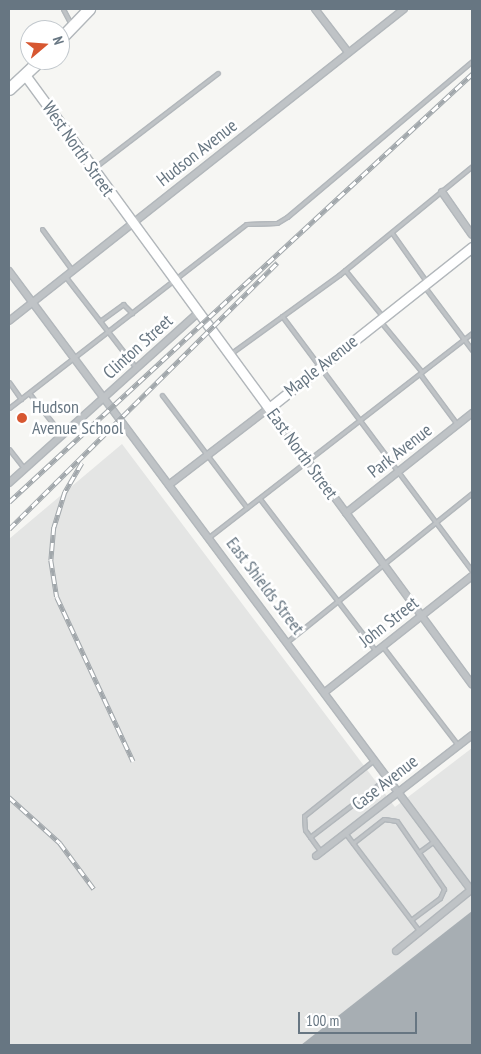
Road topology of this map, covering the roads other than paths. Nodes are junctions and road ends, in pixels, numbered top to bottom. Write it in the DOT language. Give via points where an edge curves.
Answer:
graph roads {
  1 [pos="63,9"];
  2 [pos="89,9"];
  3 [pos="315,9"];
  4 [pos="404,9"];
  5 [pos="73,26"];
  6 [pos="70,29"];
  7 [pos="348,52"];
  8 [pos="472,61"];
  9 [pos="30,70"];
  10 [pos="218,73"];
  11 [pos="25,75"];
  12 [pos="9,89"];
  13 [pos="472,166"];
  14 [pos="92,170"];
  15 [pos="442,192"];
  16 [pos="131,224"];
  17 [pos="42,228"];
  18 [pos="392,233"];
  19 [pos="472,235"];
  20 [pos="472,247"];
  21 [pos="72,270"];
  22 [pos="345,270"];
  23 [pos="9,271"];
  24 [pos="65,276"];
  25 [pos="175,280"];
  26 [pos="425,284"];
  27 [pos="32,302"];
  28 [pos="132,313"];
  29 [pos="198,313"];
  30 [pos="282,316"];
  31 [pos="381,319"];
  32 [pos="9,321"];
  33 [pos="100,321"];
  34 [pos="108,332"];
  35 [pos="472,333"];
  36 [pos="464,339"];
  37 [pos="472,350"];
  38 [pos="230,355"];
  39 [pos="72,362"];
  40 [pos="136,368"];
  41 [pos="319,368"];
  42 [pos="421,373"];
  43 [pos="9,382"];
  44 [pos="29,393"];
  45 [pos="162,395"];
  46 [pos="21,399"];
  47 [pos="101,400"];
  48 [pos="9,408"];
  49 [pos="269,408"];
  50 [pos="472,415"];
  51 [pos="361,421"];
  52 [pos="457,425"];
  53 [pos="62,435"];
  54 [pos="9,449"];
  55 [pos="207,456"];
  56 [pos="308,461"];
  57 [pos="24,470"];
  58 [pos="398,472"];
  59 [pos="9,483"];
  60 [pos="170,484"];
  61 [pos="472,494"];
  62 [pos="260,499"];
  63 [pos="247,508"];
  64 [pos="346,513"];
  65 [pos="436,522"];
  66 [pos="209,537"];
  67 [pos="383,563"];
  68 [pos="472,571"];
  69 [pos="472,576"];
  70 [pos="335,600"];
  71 [pos="422,616"];
  72 [pos="288,641"];
  73 [pos="383,647"];
  74 [pos="376,652"];
  75 [pos="472,684"];
  76 [pos="325,692"];
  77 [pos="472,735"];
  78 [pos="459,746"];
  79 [pos="374,759"];
  80 [pos="387,777"];
  81 [pos="398,792"];
  82 [pos="345,833"];
  83 [pos="310,838"];
  84 [pos="434,841"];
  85 [pos="353,843"];
  86 [pos="419,852"];
  87 [pos="319,854"];
  88 [pos="472,890"];
  89 [pos="411,920"];
  90 [pos="420,932"];
  91 [pos="396,951"];
  1 -- 5 [label="lane"];
  2 -- 5 [label="highway"];
  3 -- 7 [label="street"];
  4 -- 7 [label="street, Hudson Avenue"];
  5 -- 6 [label="highway"];
  7 -- 16 [label="street, Hudson Avenue"];
  8 -- 25 [label="lane" via="287,217 277,223 246,224"];
  9 -- 11 [label="highway"];
  10 -- 14 [label="lane"];
  11 -- 12 [label="highway"];
  11 -- 14 [label="street, West North Street"];
  13 -- 15 [label="lane"];
  14 -- 16 [label="street, West North Street"];
  15 -- 18 [label="lane"];
  15 -- 19 [label="street"];
  16 -- 21 [label="street, Hudson Avenue"];
  16 -- 25 [label="street, East North Street"];
  17 -- 21 [label="lane"];
  18 -- 22 [label="lane"];
  18 -- 26 [label="lane"];
  20 -- 26 [label="street, Maple Avenue"];
  21 -- 24 [label="street, Hudson Avenue"];
  22 -- 30 [label="lane"];
  22 -- 31 [label="lane"];
  23 -- 27 [label="street, East Shields Street"];
  24 -- 27 [label="street, Hudson Avenue"];
  24 -- 33 [label="lane"];
  25 -- 28 [label="lane"];
  25 -- 29 [label="street, East North Street"];
  26 -- 31 [label="street, Maple Avenue"];
  26 -- 36 [label="lane"];
  27 -- 32 [label="street, Hudson Avenue"];
  27 -- 39 [label="street, East Shields Street"];
  28 -- 33 [label="lane" via="123,304"];
  28 -- 34 [label="lane"];
  29 -- 38 [label="street, East North Street"];
  29 -- 40 [label="street, Clinton Street"];
  30 -- 38 [label="lane"];
  30 -- 41 [label="lane"];
  31 -- 41 [label="street, Maple Avenue"];
  31 -- 42 [label="lane"];
  33 -- 34 [label="lane"];
  34 -- 39 [label="lane"];
  34 -- 40 [label="lane"];
  35 -- 36 [label="lane"];
  36 -- 37 [label="lane"];
  36 -- 42 [label="lane"];
  38 -- 49 [label="street, East North Street"];
  39 -- 44 [label="lane"];
  39 -- 47 [label="street, East Shields Street"];
  40 -- 47 [label="street, Clinton Street"];
  41 -- 49 [label="street, Maple Avenue"];
  41 -- 51 [label="lane"];
  42 -- 51 [label="lane"];
  42 -- 52 [label="lane"];
  43 -- 46 [label="lane"];
  44 -- 46 [label="lane"];
  44 -- 53 [label="lane"];
  45 -- 55 [label="lane"];
  46 -- 48 [label="lane"];
  47 -- 53 [label="street, Clinton Street"];
  47 -- 60 [label="street, East Shields Street"];
  49 -- 55 [label="street, Maple Avenue"];
  49 -- 56 [label="street, East North Street"];
  50 -- 52 [label="street, Park Avenue"];
  51 -- 56 [label="lane"];
  51 -- 58 [label="lane"];
  52 -- 58 [label="street, Park Avenue"];
  53 -- 57 [label="street, Clinton Street"];
  54 -- 57 [label="lane"];
  55 -- 60 [label="street, Maple Avenue"];
  55 -- 63 [label="lane"];
  56 -- 62 [label="lane"];
  56 -- 64 [label="street, East North Street"];
  57 -- 59 [label="street, Clinton Street"];
  58 -- 64 [label="street, Park Avenue"];
  58 -- 65 [label="lane"];
  60 -- 66 [label="street, East Shields Street"];
  61 -- 65 [label="lane"];
  62 -- 63 [label="lane"];
  62 -- 70 [label="lane"];
  63 -- 66 [label="lane"];
  64 -- 67 [label="street, East North Street"];
  65 -- 67 [label="lane"];
  65 -- 68 [label="lane"];
  66 -- 72 [label="street, East Shields Street"];
  67 -- 70 [label="lane"];
  67 -- 71 [label="street, East North Street"];
  69 -- 71 [label="street, John Street"];
  70 -- 72 [label="lane"];
  70 -- 74 [label="lane"];
  71 -- 73 [label="street, John Street"];
  71 -- 75 [label="street, East North Street"];
  72 -- 76 [label="street, East Shields Street"];
  73 -- 74 [label="street, John Street"];
  73 -- 78 [label="lane"];
  74 -- 76 [label="street, John Street"];
  76 -- 79 [label="street, East Shields Street"];
  77 -- 78 [label="street, Case Avenue"];
  78 -- 81 [label="street, Case Avenue"];
  79 -- 80 [label="street, East Shields Street"];
  79 -- 83 [label="lane" via="304,816"];
  80 -- 81 [label="street, East Shields Street"];
  80 -- 83 [label="lane"];
  81 -- 82 [label="street, Case Avenue"];
  81 -- 84 [label="street, East Shields Street"];
  82 -- 85 [label="lane"];
  82 -- 87 [label="street, Case Avenue"];
  83 -- 87 [label="lane"];
  84 -- 86 [label="lane"];
  84 -- 88 [label="street, East Shields Street"];
  85 -- 86 [label="lane" via="389,817"];
  85 -- 89 [label="lane"];
  86 -- 89 [label="lane" via="444,893"];
  88 -- 90 [label="street"];
  89 -- 90 [label="lane"];
  90 -- 91 [label="street"];
}
